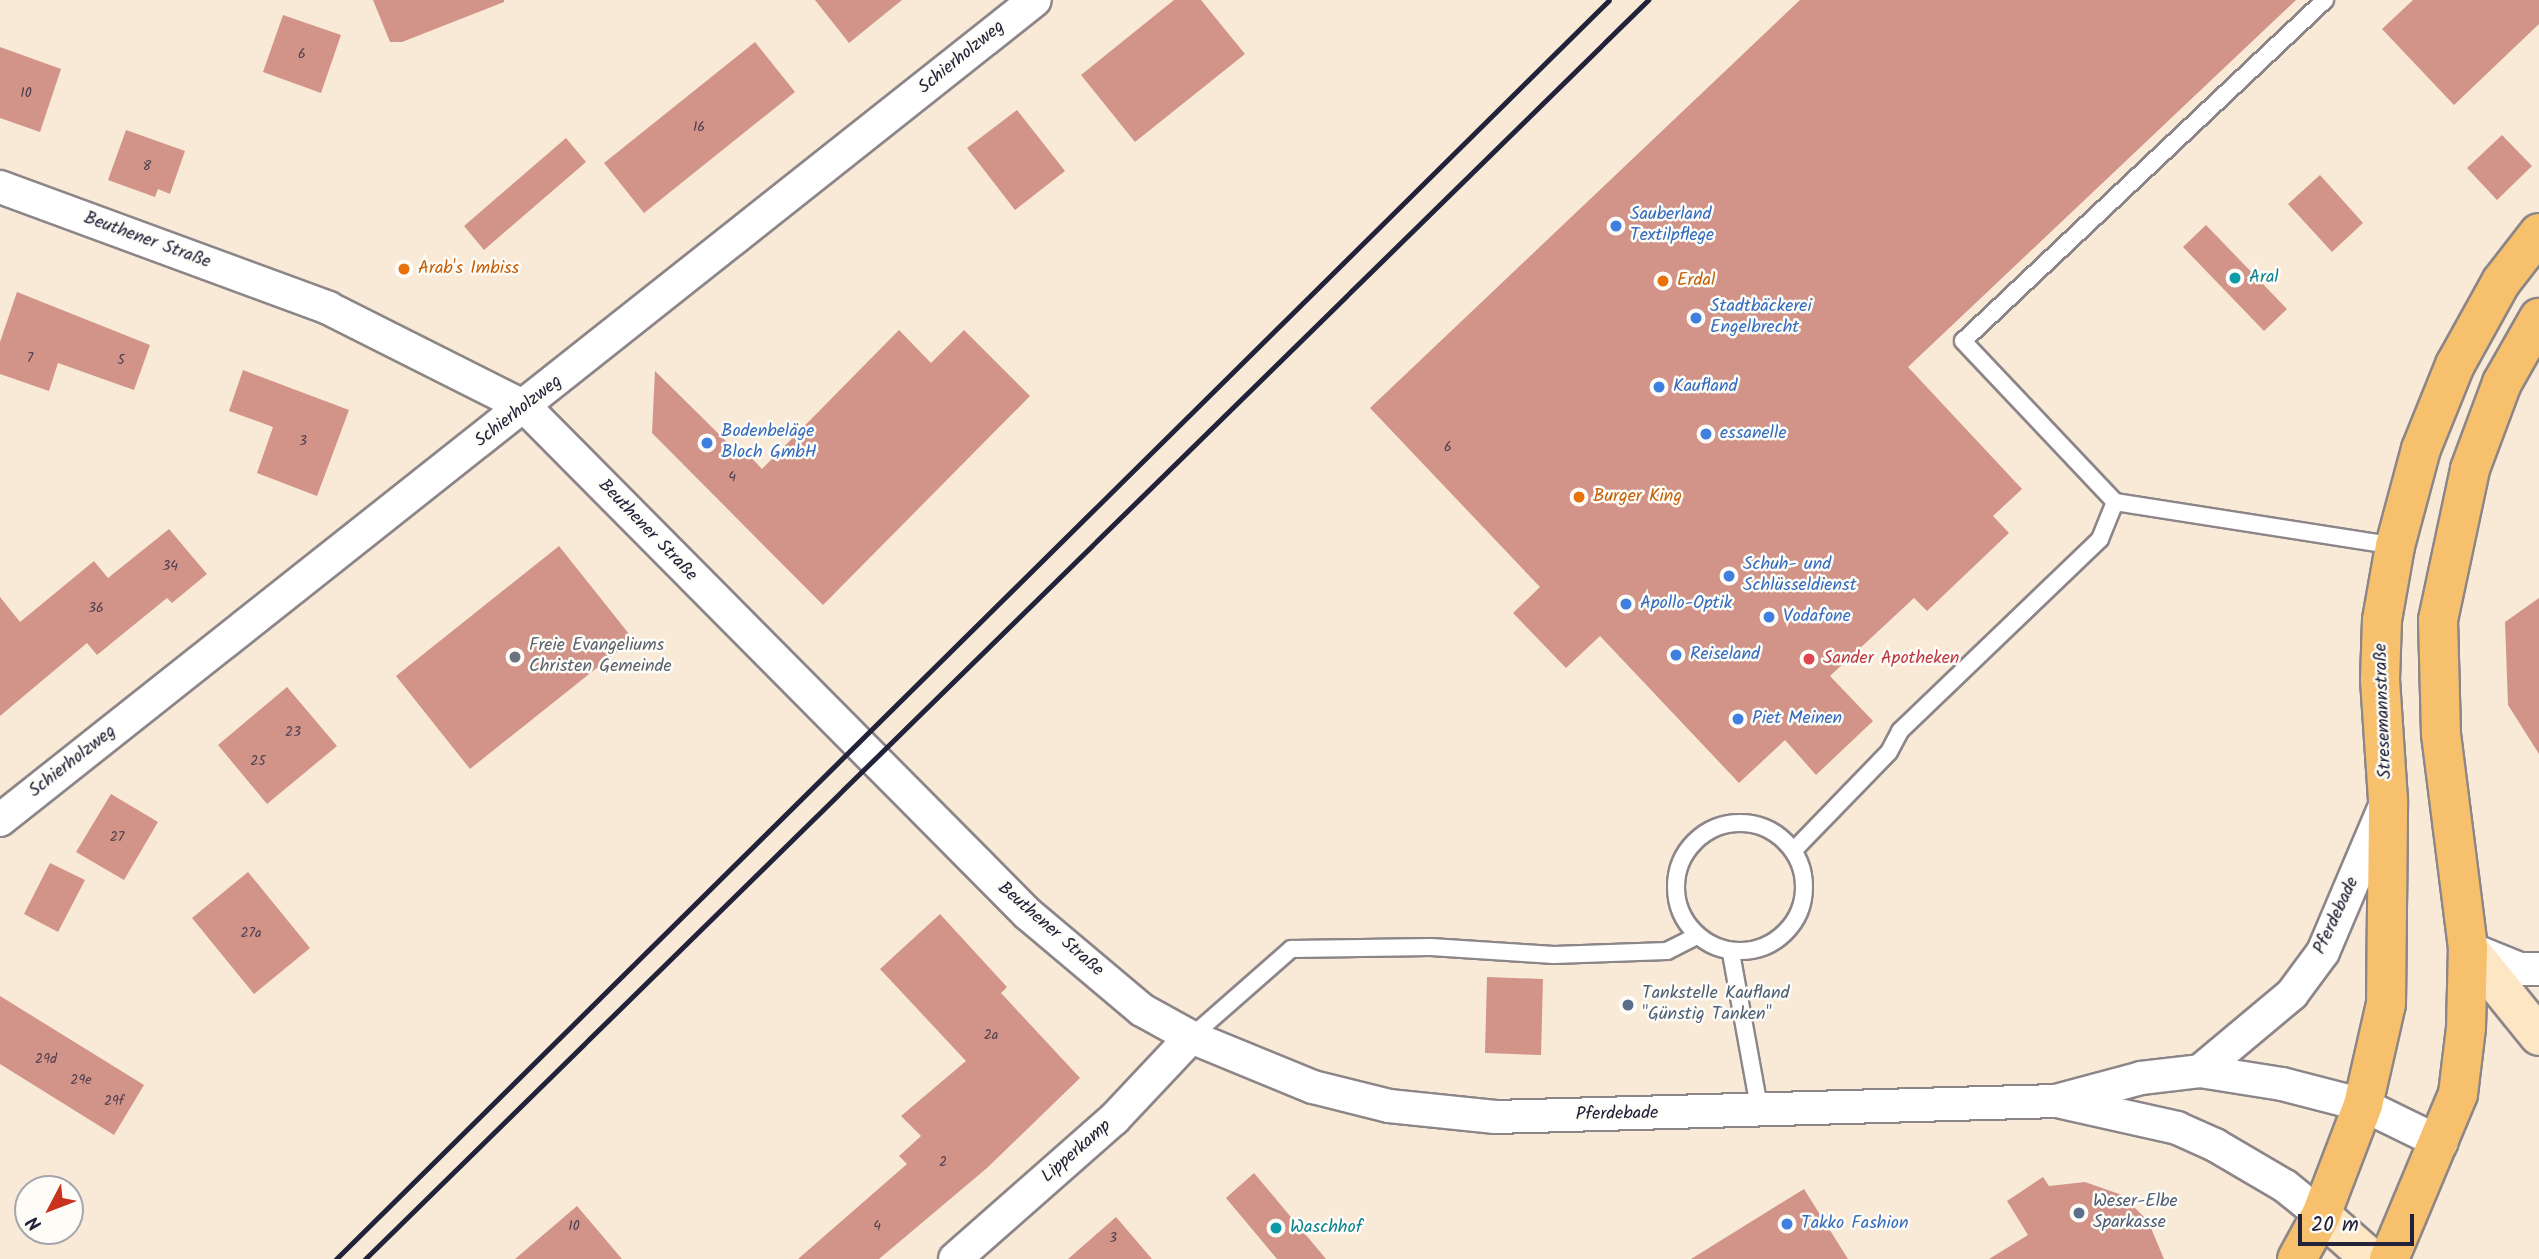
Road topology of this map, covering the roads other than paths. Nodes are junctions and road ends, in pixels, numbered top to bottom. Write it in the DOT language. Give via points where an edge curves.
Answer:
graph roads {
  1 [pos="1035,0"];
  2 [pos="2325,0"];
  3 [pos="0,187"];
  4 [pos="2539,233"];
  5 [pos="2539,318"];
  6 [pos="526,407"];
  7 [pos="2115,502"];
  8 [pos="2395,546"];
  9 [pos="2388,800"];
  10 [pos="0,820"];
  11 [pos="1794,850"];
  12 [pos="1696,936"];
  13 [pos="2469,948"];
  14 [pos="1731,953"];
  15 [pos="2539,969"];
  16 [pos="2539,1036"];
  17 [pos="1191,1037"];
  18 [pos="2200,1071"];
  19 [pos="2056,1101"];
  20 [pos="2363,1105"];
  21 [pos="1760,1112"];
  22 [pos="2441,1143"];
  23 [pos="2321,1215"];
  24 [pos="955,1259"];
  25 [pos="2297,1259"];
  26 [pos="2371,1259"];
  27 [pos="2389,1259"];
  1 -- 6 [label="street, Schierholzweg"];
  2 -- 7 [label="lane" via="1963,341"];
  3 -- 6 [label="street, Beuthener Straße" via="328,308"];
  4 -- 8 [label="main road, Stresemannstraße" via="2501,282 2455,365 2421,449"];
  5 -- 13 [label="main road" via="2502,383 2470,469 2438,620 2441,734"];
  6 -- 10 [label="street, Schierholzweg"];
  6 -- 17 [label="street, Beuthener Straße" via="1028,914 1142,1010"];
  7 -- 8 [label="lane"];
  7 -- 11 [label="lane" via="2100,538 1900,731 1889,752"];
  8 -- 9 [label="main road, Stresemannstraße" via="2382,620 2380,680"];
  9 -- 18 [label="street, Pferdebade" via="2323,952 2292,994"];
  9 -- 20 [label="main road, Stresemannstraße" via="2386,1004"];
  11 -- 12 [label="lane" via="1769,828 1734,821 1696,838 1678,866 1675,898"];
  11 -- 14 [label="lane" via="1806,887 1797,922 1769,947"];
  12 -- 14 [label="lane"];
  12 -- 17 [label="lane" via="1667,951 1554,955 1431,947 1291,950"];
  13 -- 15 [label="street" via="2520,969"];
  13 -- 16 [label="street"];
  13 -- 22 [label="main road" via="2458,1094"];
  14 -- 21 [label="lane"];
  17 -- 21 [label="street, Pferdebade" via="1313,1087 1389,1106 1495,1117"];
  17 -- 24 [label="street, Lipperkamp" via="1114,1119"];
  18 -- 19 [label="street, Pferdebade" via="2141,1078"];
  18 -- 20 [label="street, Pferdebade" via="2282,1084"];
  19 -- 21 [label="street, Pferdebade"];
  19 -- 23 [label="street, Pferdebade" via="2176,1128 2274,1179"];
  20 -- 22 [label="street, Pferdebade"];
  20 -- 23 [label="main road, Stresemannstraße"];
  22 -- 27 [label="main road"];
  23 -- 25 [label="main road, Stresemannstraße"];
  23 -- 26 [label="street"];
}
